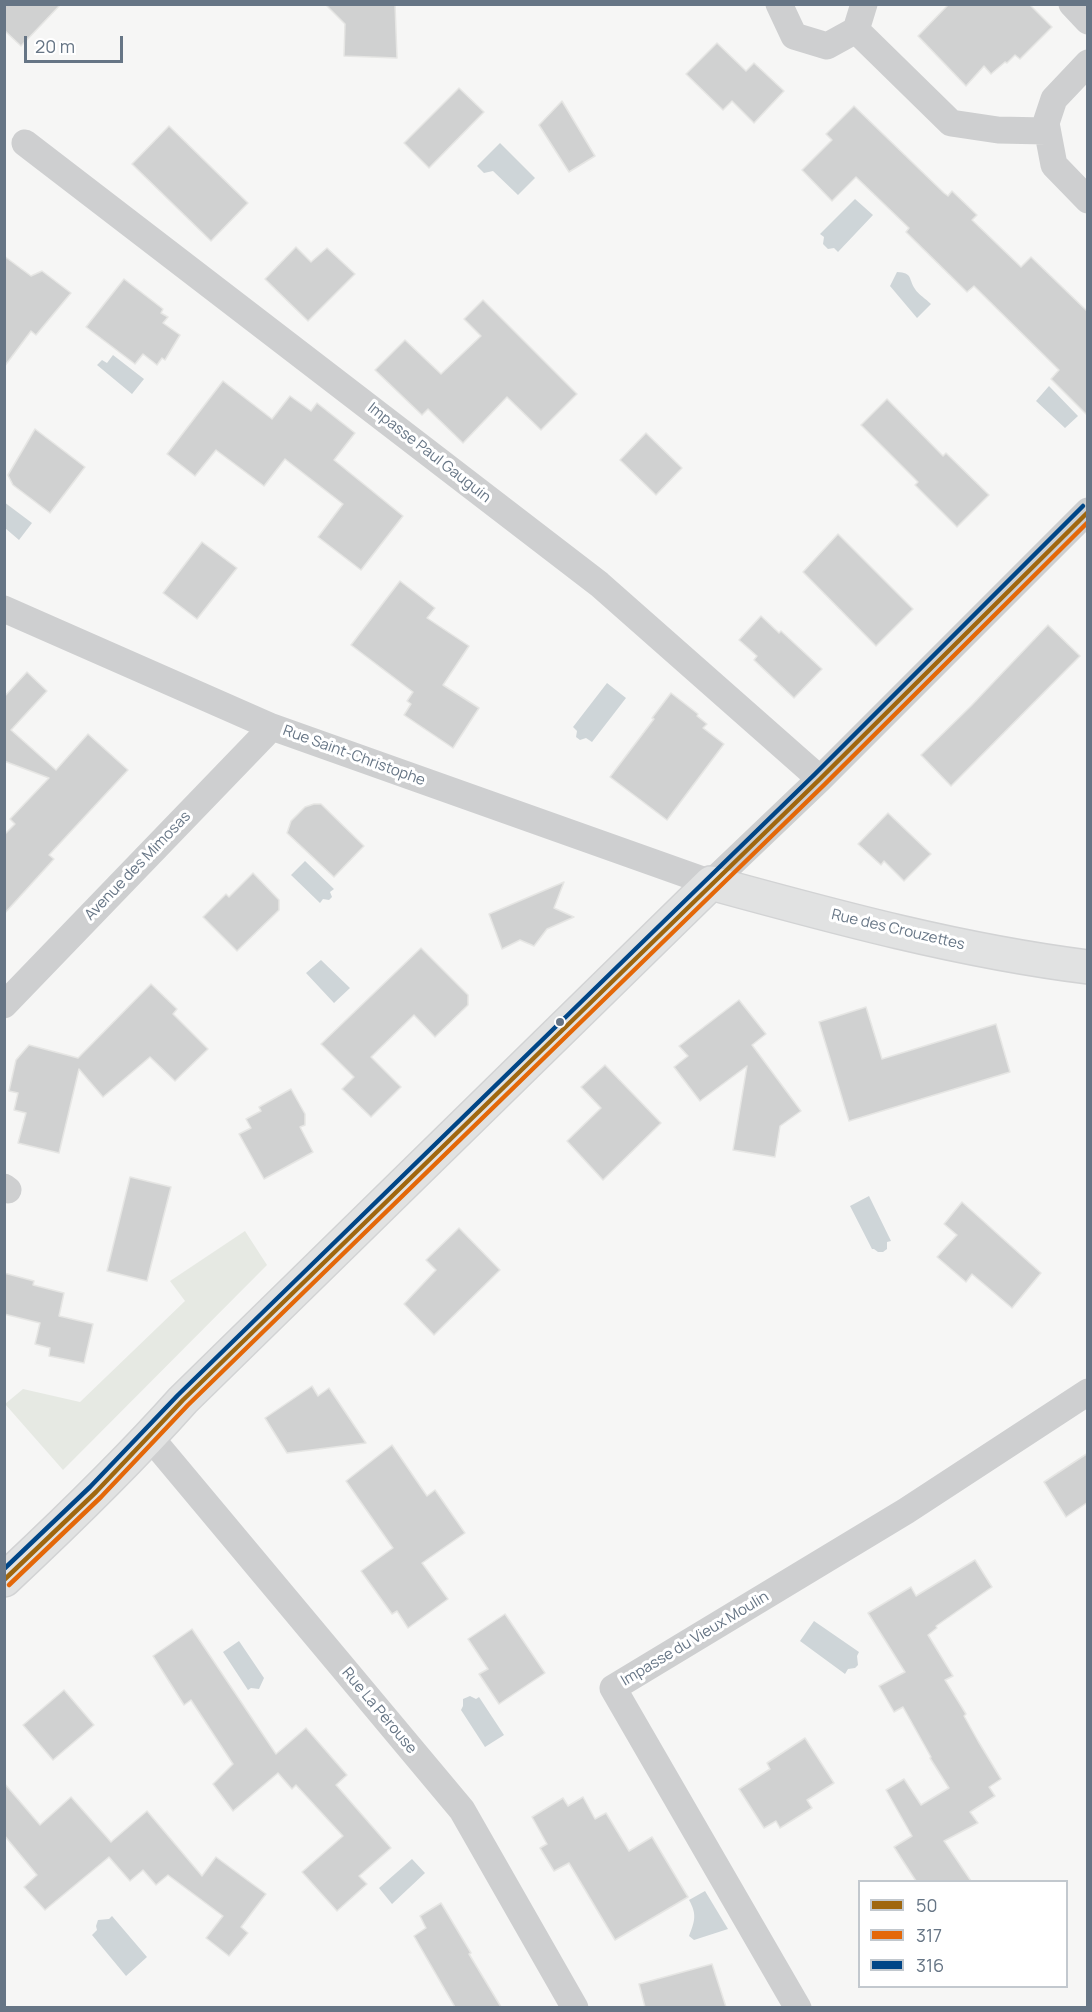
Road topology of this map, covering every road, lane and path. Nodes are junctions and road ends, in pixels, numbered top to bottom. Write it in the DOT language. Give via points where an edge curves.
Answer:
graph roads {
  1 [pos="779,4"];
  2 [pos="864,4"];
  3 [pos="1072,4"];
  4 [pos="1088,21"];
  5 [pos="856,30"];
  6 [pos="1088,63"];
  7 [pos="1046,131"];
  8 [pos="25,143"];
  9 [pos="1088,200"];
  10 [pos="1088,511"];
  11 [pos="4,609"];
  12 [pos="272,727"];
  13 [pos="820,779"];
  14 [pos="711,883"];
  15 [pos="1088,967"];
  16 [pos="4,1005"];
  17 [pos="1088,1392"];
  18 [pos="150,1437"];
  19 [pos="4,1580"];
  20 [pos="575,2007"];
  21 [pos="798,2007"];
  1 -- 5 [label="street" via="794,36 827,46"];
  2 -- 5 [label="street"];
  3 -- 4 [label="street"];
  5 -- 7 [label="street" via="951,123 998,130"];
  6 -- 7 [label="street" via="1054,99"];
  7 -- 9 [label="street" via="1053,165"];
  8 -- 13 [label="street, Impasse Paul Gauguin" via="599,584"];
  10 -- 13 [label="street"];
  11 -- 12 [label="street, Rue Saint-Christophe"];
  12 -- 14 [label="street, Rue Saint-Christophe"];
  12 -- 16 [label="street, Avenue des Mimosas"];
  13 -- 14 [label="street"];
  14 -- 15 [label="street, Rue des Crouzettes" via="923,937"];
  14 -- 18 [label="street" via="183,1400"];
  17 -- 21 [label="street, Impasse du Vieux Moulin" via="906,1511 613,1688"];
  18 -- 19 [label="street"];
  18 -- 20 [label="street, Rue La Pérouse" via="462,1810"];
}
